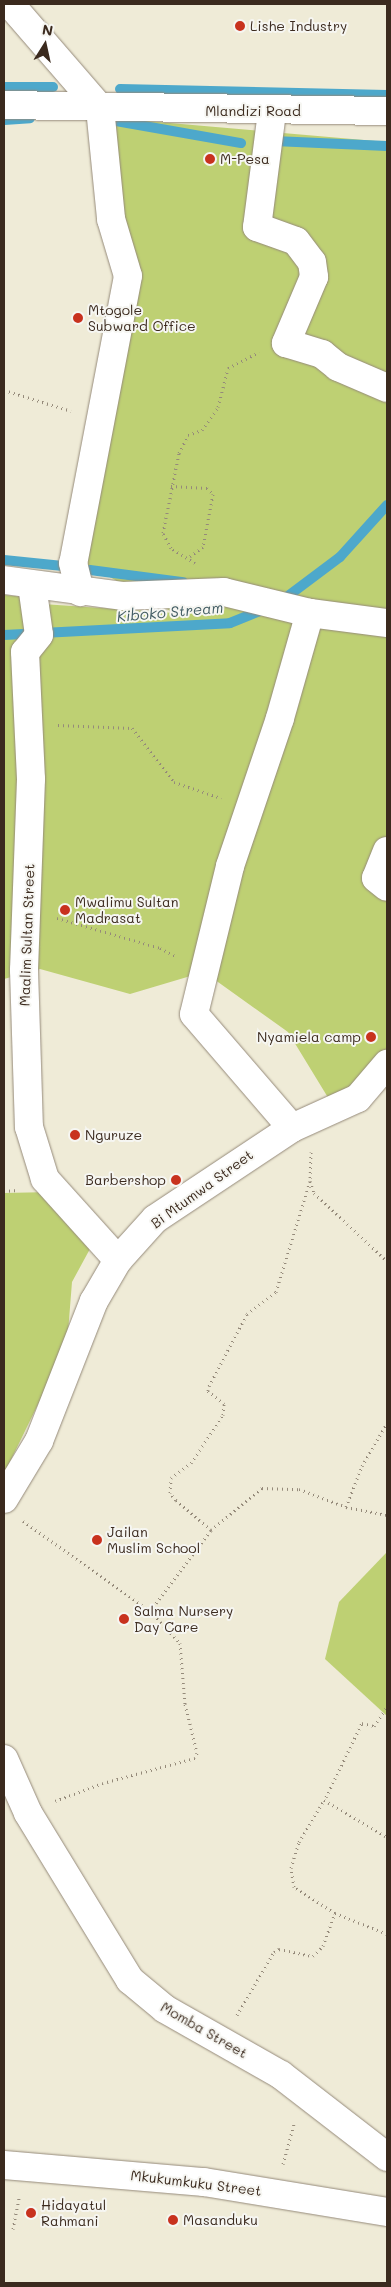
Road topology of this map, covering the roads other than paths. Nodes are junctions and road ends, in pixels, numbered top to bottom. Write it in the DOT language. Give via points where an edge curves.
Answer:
graph roads {
  1 [pos="10,4"];
  2 [pos="4,105"];
  3 [pos="109,109"];
  4 [pos="387,111"];
  5 [pos="272,112"];
  6 [pos="387,388"];
  7 [pos="4,580"];
  8 [pos="32,585"];
  9 [pos="80,592"];
  10 [pos="310,613"];
  11 [pos="387,623"];
  12 [pos="387,851"];
  13 [pos="387,887"];
  14 [pos="387,1064"];
  15 [pos="300,1125"];
  16 [pos="118,1260"];
  17 [pos="11,1509"];
  18 [pos="4,1759"];
  19 [pos="387,2157"];
  20 [pos="4,2165"];
  21 [pos="387,2212"];
  1 -- 3 [label="street"];
  2 -- 3 [label="street, Mlandizi Road"];
  3 -- 5 [label="street, Mlandizi Road"];
  3 -- 9 [label="street" via="110,219 128,276 104,415 73,563"];
  4 -- 5 [label="street, Mlandizi Road"];
  5 -- 6 [label="street" via="256,227 296,241 312,262 314,276 286,343 322,354 338,367"];
  7 -- 8 [label="street"];
  8 -- 9 [label="street"];
  8 -- 16 [label="street, Maalim Sultan Street" via="39,635 25,652 29,910 25,1018 33,1151 48,1182"];
  9 -- 10 [label="street" via="122,596 224,592"];
  10 -- 11 [label="street"];
  10 -- 15 [label="street" via="280,718 248,806 195,1003 198,1023"];
  12 -- 13 [label="street" via="376,878"];
  14 -- 15 [label="street, Bi Mtumwa Street" via="358,1098"];
  15 -- 16 [label="street, Bi Mtumwa Street" via="156,1219"];
  16 -- 17 [label="street, Bi Mtumwa Street" via="94,1301"];
  18 -- 19 [label="street, Momba Street" via="28,1813 130,1980 165,2010 305,2093"];
  20 -- 21 [label="street, Mkukumkuku Street" via="277,2193"];
}
